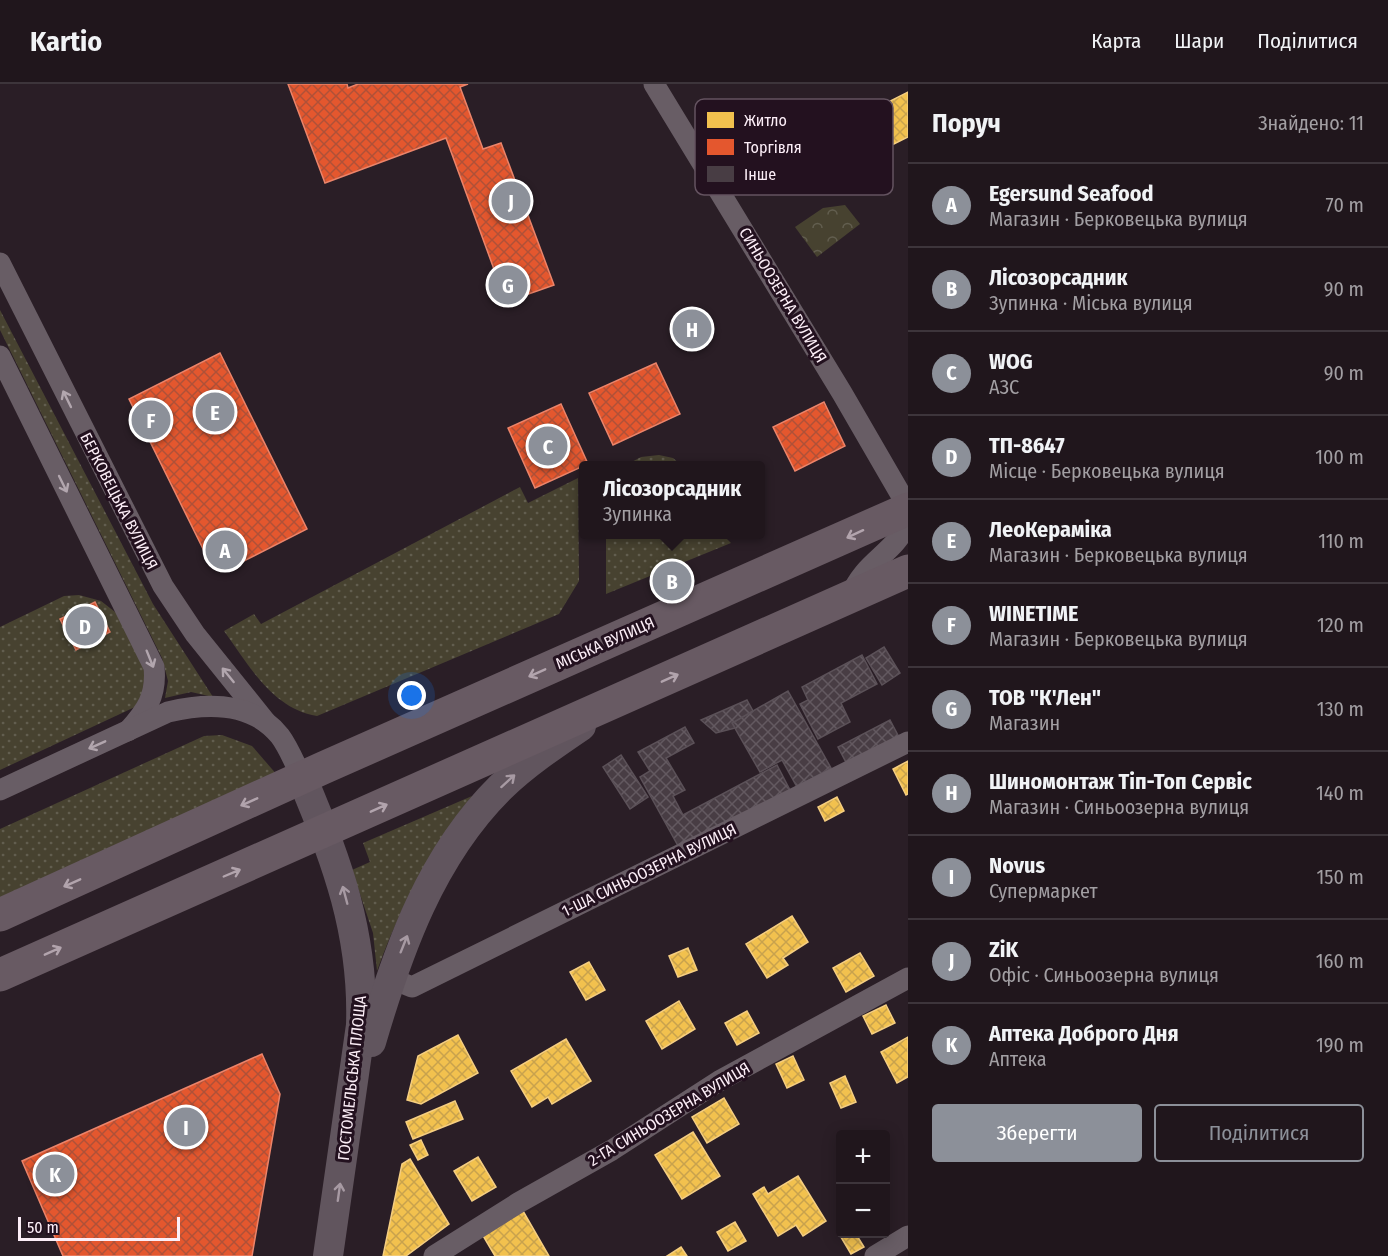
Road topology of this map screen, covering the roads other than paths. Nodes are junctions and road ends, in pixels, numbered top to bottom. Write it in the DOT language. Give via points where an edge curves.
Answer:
graph roads {
  1 [pos="654,84"];
  2 [pos="695,151"];
  3 [pos="722,195"];
  4 [pos="0,263"];
  5 [pos="0,356"];
  6 [pos="908,508"];
  7 [pos="908,523"];
  8 [pos="908,571"];
  9 [pos="850,597"];
  10 [pos="617,702"];
  11 [pos="265,721"];
  12 [pos="128,731"];
  13 [pos="908,742"];
  14 [pos="303,778"];
  15 [pos="0,789"];
  16 [pos="326,832"];
  17 [pos="0,915"];
  18 [pos="0,975"];
  19 [pos="390,978"];
  20 [pos="908,978"];
  21 [pos="353,1077"];
  22 [pos="908,1236"];
  23 [pos="328,1256"];
  24 [pos="434,1256"];
  25 [pos="875,1256"];
  1 -- 2 [label="street, СИНЬООЗЕРНА ВУЛИЦЯ"];
  3 -- 6 [label="street, СИНЬООЗЕРНА ВУЛИЦЯ"];
  11 -- 4 [label="street, БЕРКОВЕЦЬКА ВУЛИЦЯ, one-way" via="195,634 163,586"];
  5 -- 12 [label="street, one-way" via="154,667 156,683 148,708"];
  6 -- 14 [label="highway, МІСЬКА ВУЛИЦЯ, one-way"];
  7 -- 9 [label="street" via="896,543 857,579"];
  8 -- 9 [label="highway"];
  10 -- 9 [label="highway, one-way"];
  16 -- 10 [label="highway, one-way"];
  19 -- 10 [label="main road, one-way" via="421,903 466,828 500,788 533,759"];
  11 -- 12 [label="street" via="218,705 196,705 168,712"];
  11 -- 14 [label="street, БЕРКОВЕЦЬКА ВУЛИЦЯ" via="281,737"];
  12 -- 15 [label="street, one-way"];
  13 -- 19 [label="street, 1-ША СИНЬООЗЕРНА ВУЛИЦЯ" via="412,987"];
  14 -- 16 [label="main road, ГОСТОМЕЛЬСЬКА ПЛОЩА"];
  14 -- 17 [label="highway, one-way"];
  18 -- 16 [label="highway, one-way"];
  21 -- 16 [label="main road, ГОСТОМЕЛЬСЬКА ПЛОЩА, one-way" via="362,988 355,928"];
  19 -- 21 [label="main road" via="371,1042"];
  20 -- 24 [label="street, 2-ГА СИНЬООЗЕРНА ВУЛИЦЯ" via="719,1081"];
  23 -- 21 [label="main road, ГОСТОМЕЛЬСЬКА ПЛОЩА, one-way"];
  22 -- 25 [label="street"];
}
